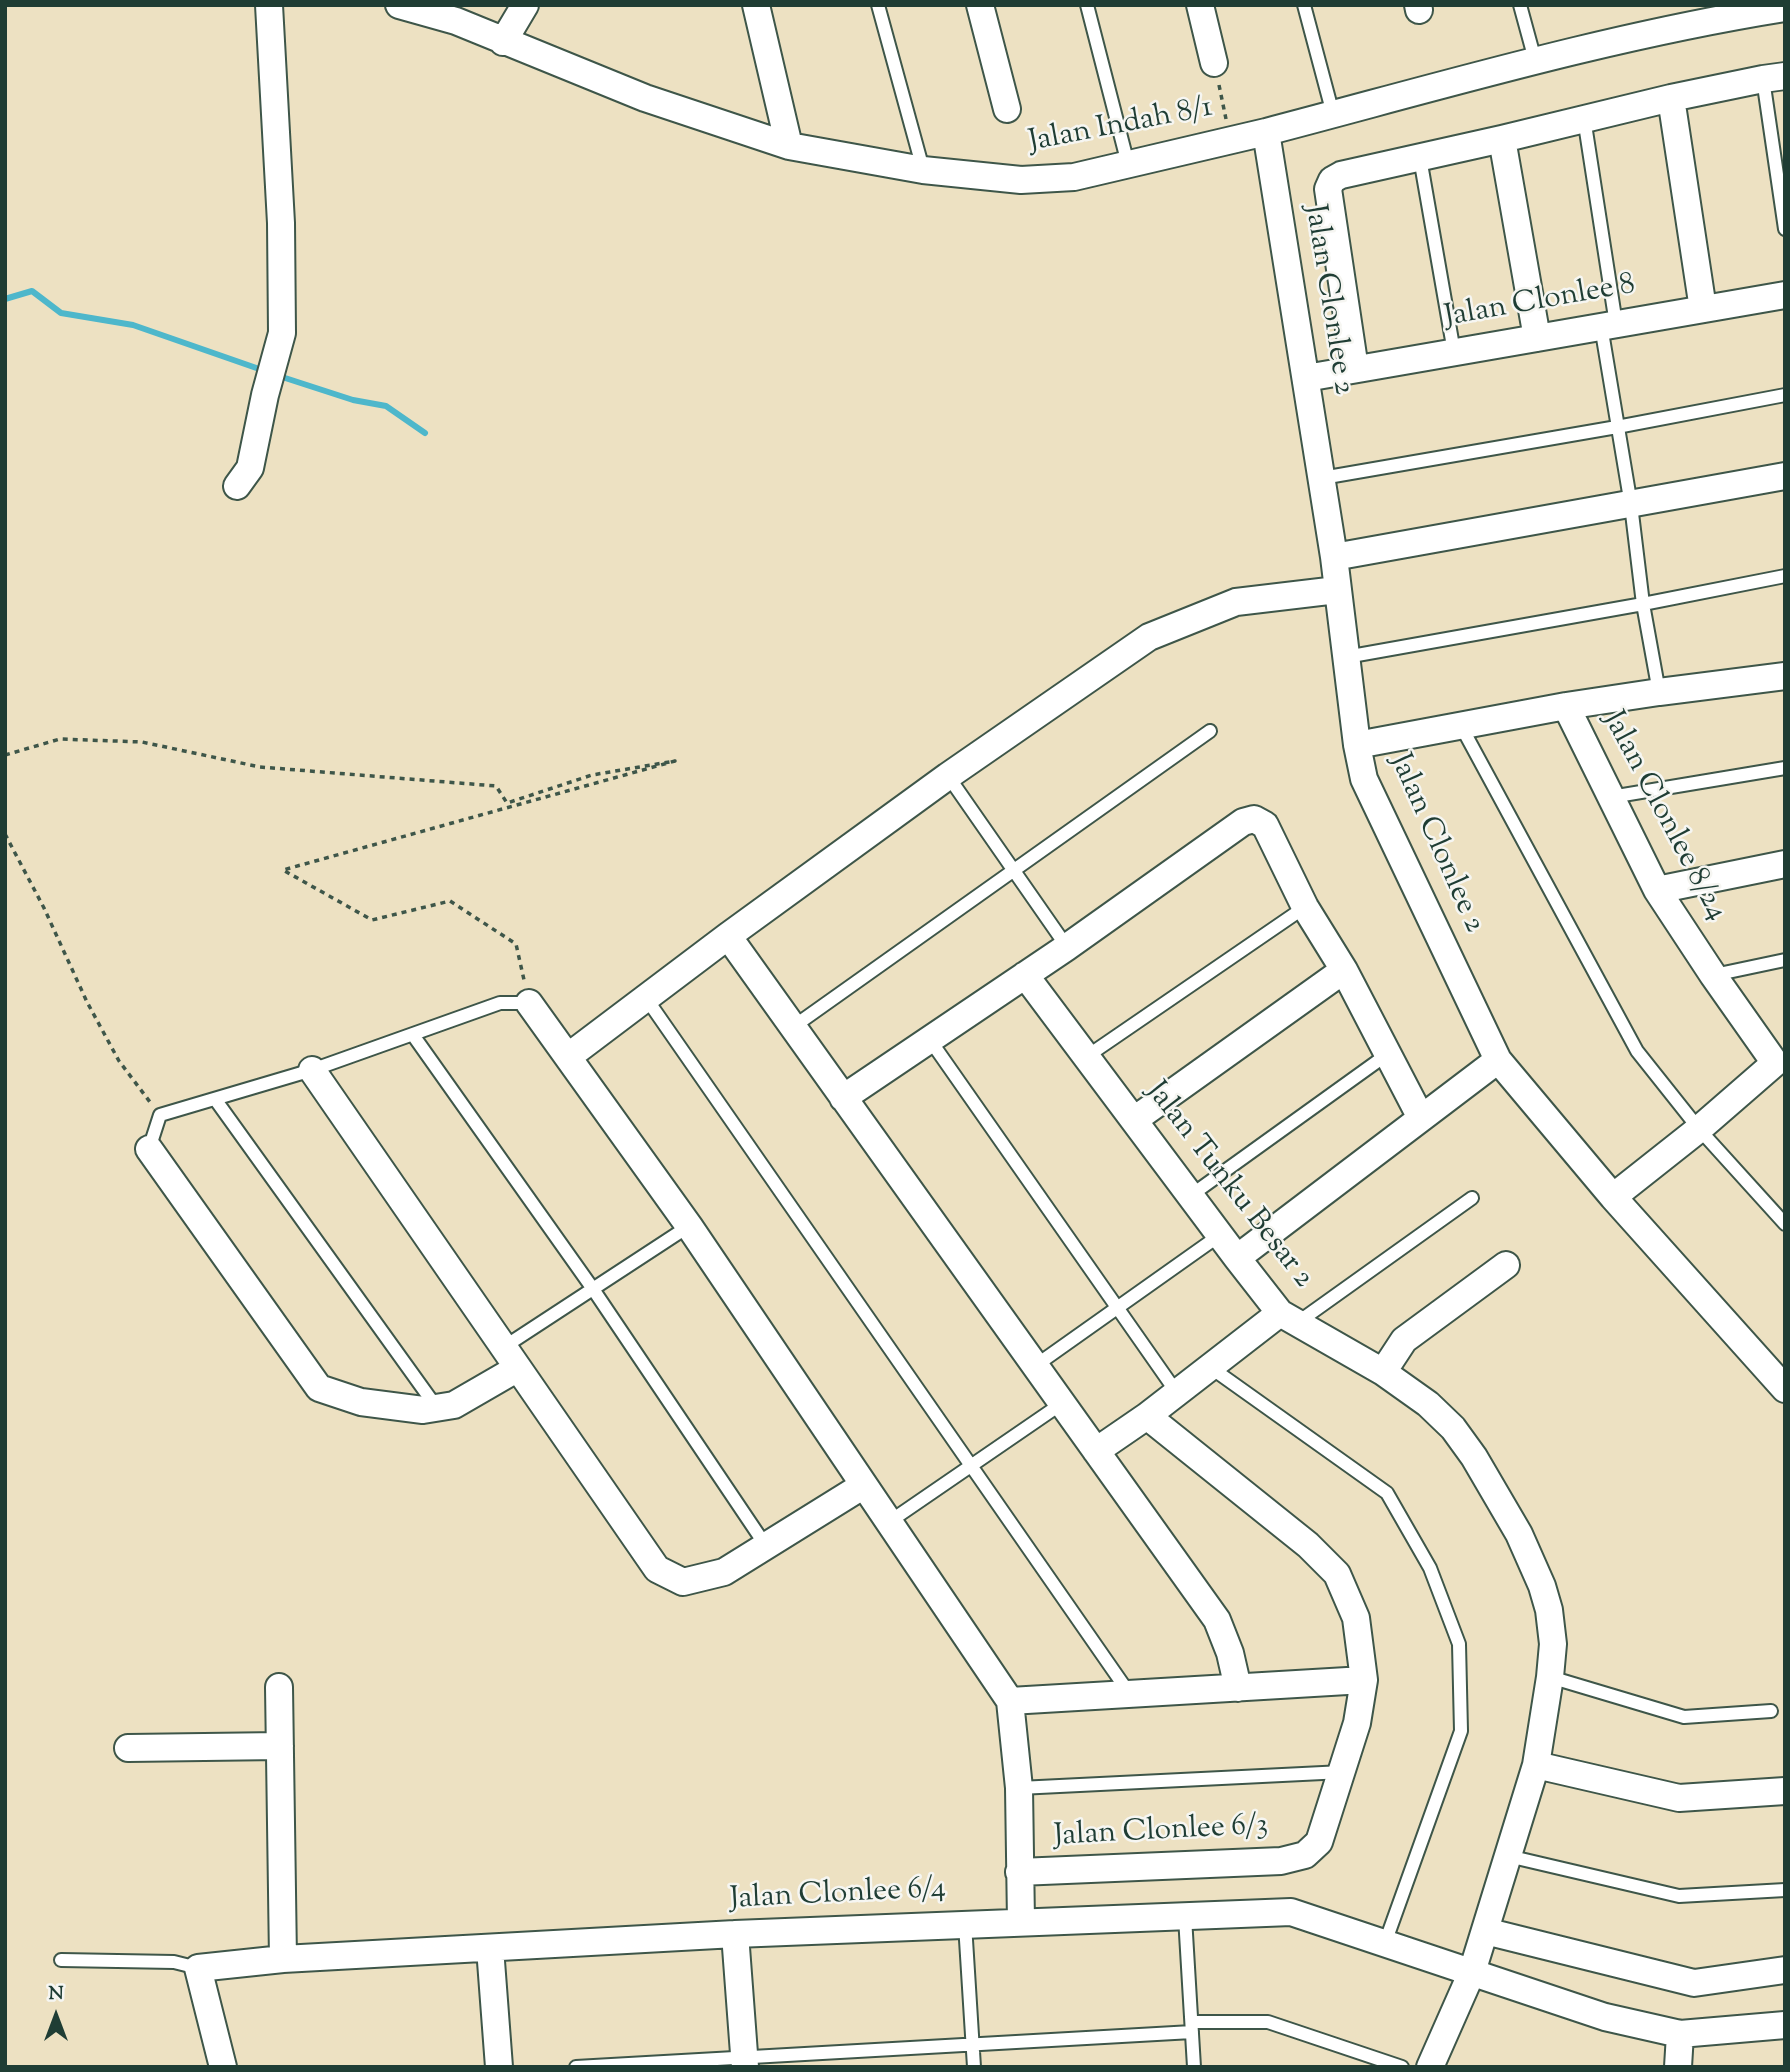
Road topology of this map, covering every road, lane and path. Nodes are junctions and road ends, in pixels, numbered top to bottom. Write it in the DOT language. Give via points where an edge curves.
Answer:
graph roads {
  1 [pos="269,5"];
  2 [pos="399,5"];
  3 [pos="525,5"];
  4 [pos="756,5"];
  5 [pos="878,5"];
  6 [pos="980,5"];
  7 [pos="1087,5"];
  8 [pos="1200,5"];
  9 [pos="1304,5"];
  10 [pos="1520,5"];
  11 [pos="1785,8"];
  12 [pos="1727,11"];
  13 [pos="503,42"];
  14 [pos="1535,60"];
  15 [pos="1214,62"];
  16 [pos="1774,77"];
  17 [pos="1671,97"];
  18 [pos="1007,109"];
  19 [pos="1333,114"];
  20 [pos="1584,118"];
  21 [pos="1266,132"];
  22 [pos="1230,139"];
  23 [pos="1502,139"];
  24 [pos="789,146"];
  25 [pos="1420,158"];
  26 [pos="1128,164"];
  27 [pos="923,170"];
  28 [pos="1785,229"];
  29 [pos="1785,295"];
  30 [pos="1703,309"];
  31 [pos="1609,325"];
  32 [pos="1537,338"];
  33 [pos="1454,352"];
  34 [pos="1355,369"];
  35 [pos="1306,378"];
  36 [pos="1785,395"];
  37 [pos="1617,427"];
  38 [pos="1785,476"];
  39 [pos="1322,478"];
  40 [pos="237,486"];
  41 [pos="1631,505"];
  42 [pos="1334,557"];
  43 [pos="1785,576"];
  44 [pos="1338,590"];
  45 [pos="1643,604"];
  46 [pos="1346,657"];
  47 [pos="1785,676"];
  48 [pos="1659,692"];
  49 [pos="1566,706"];
  50 [pos="1460,725"];
  51 [pos="1210,731"];
  52 [pos="1357,745"];
  53 [pos="5,755"];
  54 [pos="1785,768"];
  55 [pos="948,776"];
  56 [pos="1611,797"];
  57 [pos="5,834"];
  58 [pos="1785,864"];
  59 [pos="1013,871"];
  60 [pos="1657,890"];
  61 [pos="1306,907"];
  62 [pos="728,936"];
  63 [pos="1067,947"];
  64 [pos="1785,960"];
  65 [pos="1344,970"];
  66 [pos="1025,975"];
  67 [pos="1713,975"];
  68 [pos="646,998"];
  69 [pos="529,1003"];
  70 [pos="793,1027"];
  71 [pos="413,1035"];
  72 [pos="930,1040"];
  73 [pos="1388,1054"];
  74 [pos="569,1056"];
  75 [pos="1086,1057"];
  76 [pos="1498,1060"];
  77 [pos="1782,1066"];
  78 [pos="312,1070"];
  79 [pos="843,1098"];
  80 [pos="215,1099"];
  81 [pos="160,1115"];
  82 [pos="1421,1118"];
  83 [pos="1134,1120"];
  84 [pos="1699,1129"];
  85 [pos="149,1149"];
  86 [pos="1190,1196"];
  87 [pos="1613,1197"];
  88 [pos="1472,1198"];
  89 [pos="1785,1224"];
  90 [pos="689,1226"];
  91 [pos="1220,1235"];
  92 [pos="1237,1258"];
  93 [pos="1506,1265"];
  94 [pos="593,1289"];
  95 [pos="1118,1308"];
  96 [pos="1289,1318"];
  97 [pos="511,1357"];
  98 [pos="1035,1366"];
  99 [pos="1210,1367"];
  100 [pos="1383,1372"];
  101 [pos="1785,1389"];
  102 [pos="1177,1393"];
  103 [pos="1061,1404"];
  104 [pos="437,1408"];
  105 [pos="1147,1416"];
  106 [pos="1096,1451"];
  107 [pos="971,1467"];
  108 [pos="864,1485"];
  109 [pos="889,1522"];
  110 [pos="766,1546"];
  111 [pos="1550,1677"];
  112 [pos="1364,1681"];
  113 [pos="279,1686"];
  114 [pos="1238,1688"];
  115 [pos="1130,1694"];
  116 [pos="1010,1700"];
  117 [pos="1771,1710"];
  118 [pos="280,1746"];
  119 [pos="128,1748"];
  120 [pos="1536,1765"];
  121 [pos="1343,1772"];
  122 [pos="1018,1788"];
  123 [pos="1785,1791"];
  124 [pos="1508,1856"];
  125 [pos="1019,1872"];
  126 [pos="1785,1890"];
  127 [pos="1185,1917"];
  128 [pos="1021,1922"];
  129 [pos="965,1924"];
  130 [pos="1485,1931"];
  131 [pos="735,1934"];
  132 [pos="1385,1943"];
  133 [pos="490,1948"];
  134 [pos="283,1959"];
  135 [pos="61,1960"];
  136 [pos="198,1968"];
  137 [pos="1785,1970"];
  138 [pos="1472,1972"];
  139 [pos="1192,2027"];
  140 [pos="1784,2031"];
  141 [pos="1680,2034"];
  142 [pos="974,2045"];
  143 [pos="744,2062"];
  144 [pos="223,2067"];
  145 [pos="499,2067"];
  146 [pos="576,2067"];
  147 [pos="974,2067"];
  148 [pos="1194,2067"];
  149 [pos="1402,2067"];
  150 [pos="1430,2067"];
  151 [pos="1678,2067"];
  1 -- 40 [label="street" via="282,333 250,468"];
  2 -- 13 [label="street, Jalan Indah 8/1" via="456,21"];
  3 -- 13 [label="street"];
  4 -- 24 [label="street"];
  5 -- 27 [label="lane"];
  6 -- 18 [label="street"];
  7 -- 26 [label="lane"];
  8 -- 15 [label="street"];
  9 -- 19 [label="lane"];
  10 -- 14 [label="lane"];
  11 -- 12 [label="street, Jalan Indah 8/1"];
  12 -- 14 [label="street, Jalan Indah 8/1"];
  13 -- 24 [label="street, Jalan Indah 8/1" via="645,98"];
  14 -- 19 [label="street, Jalan Indah 8/1"];
  15 -- 22 [label="path"];
  16 -- 17 [label="street"];
  16 -- 28 [label="lane"];
  17 -- 20 [label="street"];
  17 -- 30 [label="street"];
  19 -- 21 [label="street, Jalan Indah 8/1"];
  20 -- 23 [label="street"];
  20 -- 31 [label="lane"];
  21 -- 22 [label="street, Jalan Indah 8/1"];
  21 -- 35 [label="street, Jalan Clonlee 2"];
  22 -- 26 [label="street, Jalan Indah 8/1"];
  23 -- 25 [label="street"];
  23 -- 32 [label="street"];
  24 -- 27 [label="street, Jalan Indah 8/1"];
  25 -- 33 [label="lane"];
  25 -- 34 [label="street" via="1341,175 1328,189"];
  26 -- 27 [label="street, Jalan Indah 8/1" via="1074,177 1021,180"];
  29 -- 30 [label="street, Jalan Clonlee 8"];
  30 -- 31 [label="street, Jalan Clonlee 8"];
  31 -- 32 [label="street, Jalan Clonlee 8"];
  31 -- 37 [label="lane"];
  32 -- 33 [label="street, Jalan Clonlee 8"];
  33 -- 34 [label="street, Jalan Clonlee 8"];
  34 -- 35 [label="street, Jalan Clonlee 8"];
  35 -- 39 [label="street, Jalan Clonlee 2"];
  36 -- 37 [label="lane"];
  37 -- 39 [label="lane"];
  37 -- 41 [label="lane"];
  38 -- 41 [label="street"];
  39 -- 42 [label="street, Jalan Clonlee 2"];
  41 -- 42 [label="street"];
  41 -- 45 [label="lane"];
  42 -- 44 [label="street, Jalan Clonlee 2"];
  43 -- 45 [label="lane"];
  44 -- 46 [label="street, Jalan Clonlee 2"];
  44 -- 55 [label="street" via="1236,602 1149,637"];
  45 -- 46 [label="lane"];
  45 -- 48 [label="lane"];
  46 -- 52 [label="street, Jalan Clonlee 2"];
  47 -- 48 [label="street"];
  48 -- 49 [label="street"];
  49 -- 50 [label="street"];
  49 -- 56 [label="street, Jalan Clonlee 8/24"];
  50 -- 52 [label="street"];
  50 -- 84 [label="lane" via="1637,1051"];
  51 -- 59 [label="lane"];
  52 -- 76 [label="street, Jalan Clonlee 2" via="1364,779"];
  53 -- 69 [label="path" via="60,739 142,742 260,767 496,786 507,803 593,775 675,761 283,870 372,920 450,901 516,944"];
  54 -- 56 [label="lane"];
  55 -- 59 [label="lane"];
  55 -- 62 [label="street"];
  56 -- 60 [label="street, Jalan Clonlee 8/24"];
  57 -- 81 [label="path" via="119,1061"];
  58 -- 60 [label="street"];
  59 -- 63 [label="lane"];
  59 -- 70 [label="lane"];
  60 -- 67 [label="street, Jalan Clonlee 8/24"];
  61 -- 63 [label="street" via="1265,825 1254,819 1243,822"];
  61 -- 65 [label="street"];
  61 -- 75 [label="lane"];
  62 -- 68 [label="street"];
  62 -- 70 [label="street"];
  63 -- 66 [label="street"];
  64 -- 67 [label="lane"];
  65 -- 73 [label="street"];
  65 -- 83 [label="street"];
  66 -- 72 [label="street"];
  66 -- 75 [label="street, Jalan Tunku Besar 2"];
  67 -- 77 [label="street, Jalan Clonlee 8/24"];
  68 -- 74 [label="street"];
  68 -- 107 [label="lane"];
  69 -- 71 [label="lane" via="500,1003"];
  69 -- 74 [label="street"];
  70 -- 79 [label="street"];
  71 -- 78 [label="lane"];
  71 -- 94 [label="lane"];
  72 -- 79 [label="street"];
  72 -- 95 [label="lane"];
  73 -- 82 [label="street"];
  73 -- 86 [label="lane"];
  74 -- 90 [label="street"];
  75 -- 83 [label="street, Jalan Tunku Besar 2"];
  76 -- 82 [label="street"];
  76 -- 87 [label="street, Jalan Clonlee 2"];
  77 -- 84 [label="street"];
  78 -- 80 [label="lane"];
  78 -- 97 [label="street"];
  79 -- 98 [label="street"];
  80 -- 81 [label="lane"];
  80 -- 104 [label="lane"];
  81 -- 85 [label="lane"];
  82 -- 92 [label="street"];
  83 -- 86 [label="street, Jalan Tunku Besar 2"];
  84 -- 87 [label="street"];
  84 -- 89 [label="lane"];
  85 -- 104 [label="street" via="319,1388 361,1402"];
  86 -- 91 [label="street, Jalan Tunku Besar 2"];
  87 -- 101 [label="street, Jalan Clonlee 2"];
  88 -- 96 [label="lane"];
  90 -- 94 [label="lane"];
  90 -- 108 [label="street"];
  91 -- 92 [label="street, Jalan Tunku Besar 2"];
  91 -- 95 [label="lane"];
  92 -- 96 [label="street, Jalan Tunku Besar 2"];
  93 -- 100 [label="street" via="1404,1340"];
  94 -- 97 [label="lane"];
  94 -- 110 [label="lane"];
  95 -- 98 [label="lane"];
  95 -- 102 [label="lane"];
  96 -- 99 [label="street"];
  96 -- 100 [label="street, Jalan Tunku Besar 2"];
  97 -- 104 [label="street" via="454,1405"];
  97 -- 110 [label="street" via="657,1569 683,1582 724,1572"];
  98 -- 103 [label="street"];
  99 -- 102 [label="street"];
  99 -- 132 [label="lane" via="1387,1493 1430,1568 1459,1644 1461,1731"];
  100 -- 111 [label="street, Jalan Tunku Besar 2" via="1453,1428 1519,1534 1549,1610"];
  102 -- 105 [label="street"];
  103 -- 106 [label="street"];
  103 -- 107 [label="lane"];
  105 -- 106 [label="street"];
  105 -- 112 [label="street" via="1308,1545 1337,1574 1356,1618"];
  106 -- 114 [label="street" via="1217,1620"];
  107 -- 109 [label="lane"];
  107 -- 115 [label="lane"];
  108 -- 109 [label="street"];
  108 -- 110 [label="street"];
  109 -- 116 [label="street"];
  111 -- 117 [label="lane" via="1684,1717"];
  111 -- 120 [label="street, Jalan Tunku Besar 2"];
  112 -- 114 [label="street"];
  112 -- 121 [label="street"];
  113 -- 118 [label="street"];
  114 -- 115 [label="street"];
  115 -- 116 [label="street"];
  116 -- 122 [label="street"];
  118 -- 119 [label="street"];
  118 -- 134 [label="street"];
  120 -- 123 [label="street" via="1679,1798"];
  120 -- 124 [label="street, Jalan Tunku Besar 2"];
  121 -- 122 [label="lane"];
  121 -- 125 [label="street, Jalan Clonlee 6/3" via="1319,1842 1306,1855 1281,1861"];
  122 -- 125 [label="street"];
  124 -- 126 [label="lane" via="1679,1896"];
  124 -- 130 [label="street, Jalan Tunku Besar 2"];
  125 -- 128 [label="street"];
  127 -- 128 [label="street, Jalan Clonlee 6/4"];
  127 -- 132 [label="street, Jalan Clonlee 6/4" via="1292,1912"];
  127 -- 139 [label="lane"];
  128 -- 129 [label="street, Jalan Clonlee 6/4"];
  129 -- 131 [label="street, Jalan Clonlee 6/4"];
  129 -- 142 [label="lane"];
  130 -- 137 [label="street" via="1694,1983"];
  130 -- 138 [label="street, Jalan Tunku Besar 2"];
  131 -- 133 [label="street, Jalan Clonlee 6/4"];
  131 -- 143 [label="street"];
  132 -- 138 [label="street, Jalan Clonlee 6/4"];
  133 -- 134 [label="street, Jalan Clonlee 6/4"];
  133 -- 145 [label="street"];
  134 -- 136 [label="street, Jalan Clonlee 6/4"];
  135 -- 136 [label="lane" via="174,1962"];
  136 -- 144 [label="street"];
  138 -- 141 [label="street, Jalan Clonlee 6/4" via="1605,2017"];
  138 -- 150 [label="street, Jalan Tunku Besar 2"];
  139 -- 142 [label="lane"];
  139 -- 148 [label="lane"];
  139 -- 149 [label="lane" via="1268,2022"];
  140 -- 141 [label="street, Jalan Clonlee 6/4"];
  141 -- 151 [label="street"];
  142 -- 143 [label="lane"];
  142 -- 147 [label="lane"];
  143 -- 146 [label="lane"];
}
